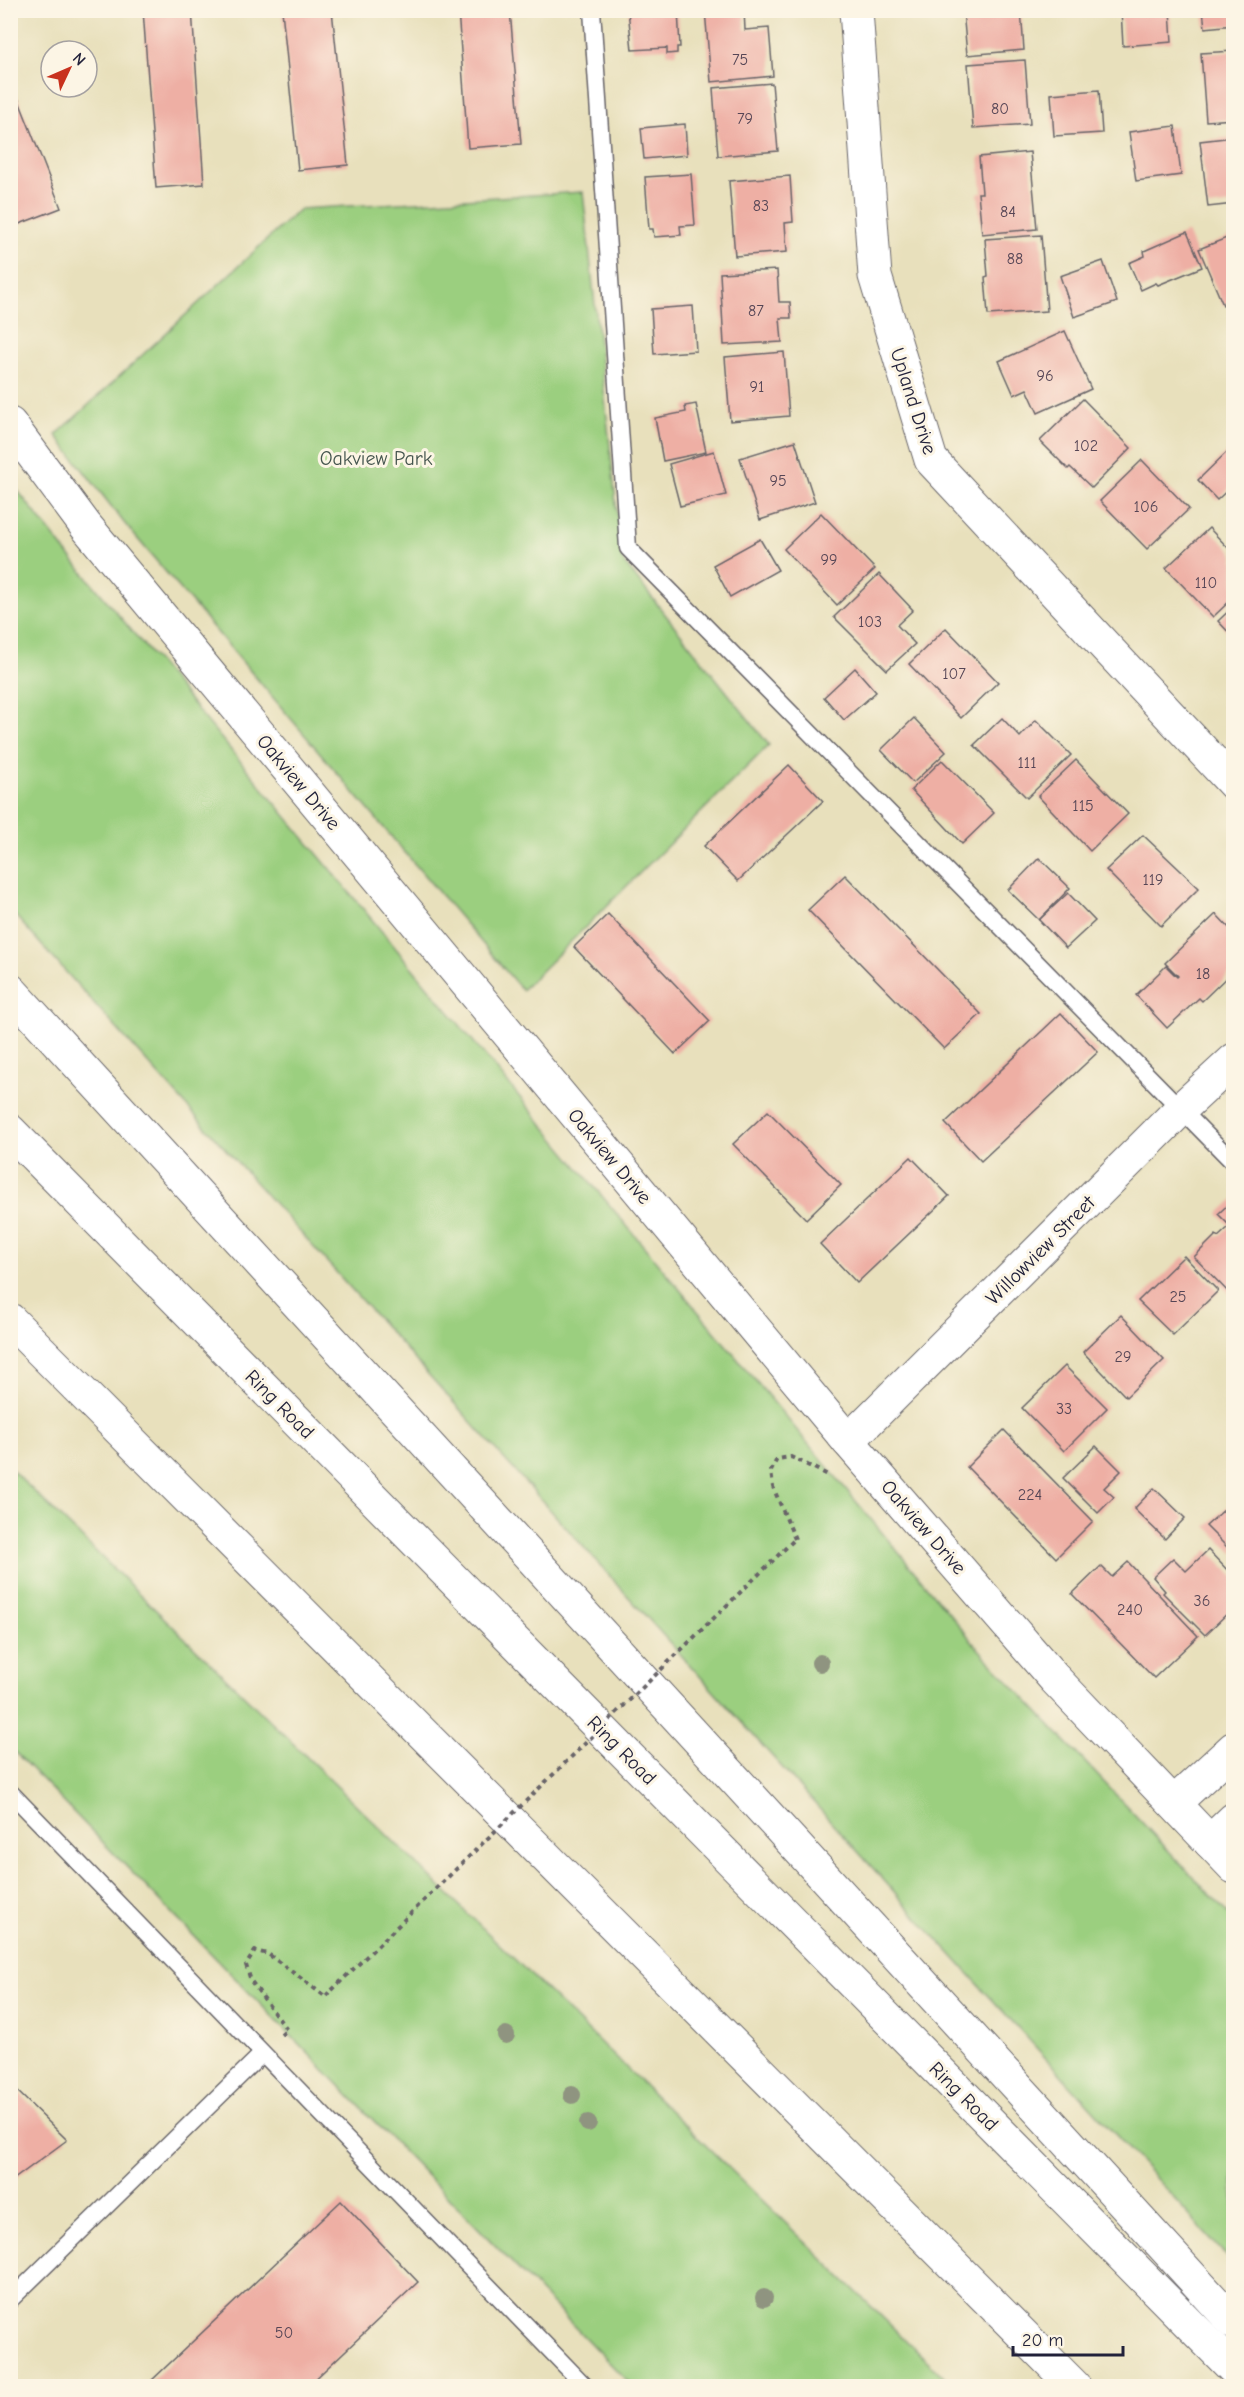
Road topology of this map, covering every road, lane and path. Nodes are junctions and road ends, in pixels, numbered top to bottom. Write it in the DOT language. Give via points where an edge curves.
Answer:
graph roads {
  1 [pos="592,10"];
  2 [pos="856,10"];
  3 [pos="10,424"];
  4 [pos="1233,784"];
  5 [pos="10,990"];
  6 [pos="1233,1060"];
  7 [pos="1180,1110"];
  8 [pos="10,1131"];
  9 [pos="1233,1163"];
  10 [pos="10,1320"];
  11 [pos="848,1441"];
  12 [pos="872,1467"];
  13 [pos="1233,1748"];
  14 [pos="10,1792"];
  15 [pos="1174,1803"];
  16 [pos="1233,1818"];
  17 [pos="1210,1842"];
  18 [pos="1233,1867"];
  19 [pos="262,2054"];
  20 [pos="10,2300"];
  21 [pos="1233,2323"];
  22 [pos="1233,2369"];
  23 [pos="585,2386"];
  24 [pos="1074,2386"];
  1 -- 7 [label="lane" via="628,548"];
  2 -- 4 [label="main road, Upland Drive" via="875,276 931,460"];
  3 -- 11 [label="main road, Oakview Drive" via="92,534"];
  5 -- 21 [label="main road"];
  6 -- 7 [label="main road, Willowview Street"];
  7 -- 9 [label="lane"];
  7 -- 11 [label="main road, Willowview Street"];
  8 -- 22 [label="main road, Ring Road"];
  10 -- 24 [label="main road"];
  11 -- 12 [label="main road, Oakview Drive"];
  12 -- 15 [label="main road, Oakview Drive" via="1054,1678"];
  12 -- 19 [label="path, bridge" via="850,1486 791,1456 777,1459 771,1471 773,1487 795,1539 326,1997 268,1954 255,1951 246,1965 251,1981 287,2030"];
  13 -- 15 [label="main road"];
  14 -- 19 [label="lane"];
  15 -- 17 [label="main road, Oakview Drive"];
  16 -- 17 [label="main road"];
  17 -- 18 [label="main road, Oakview Drive"];
  19 -- 20 [label="lane"];
  19 -- 23 [label="lane"];
}
